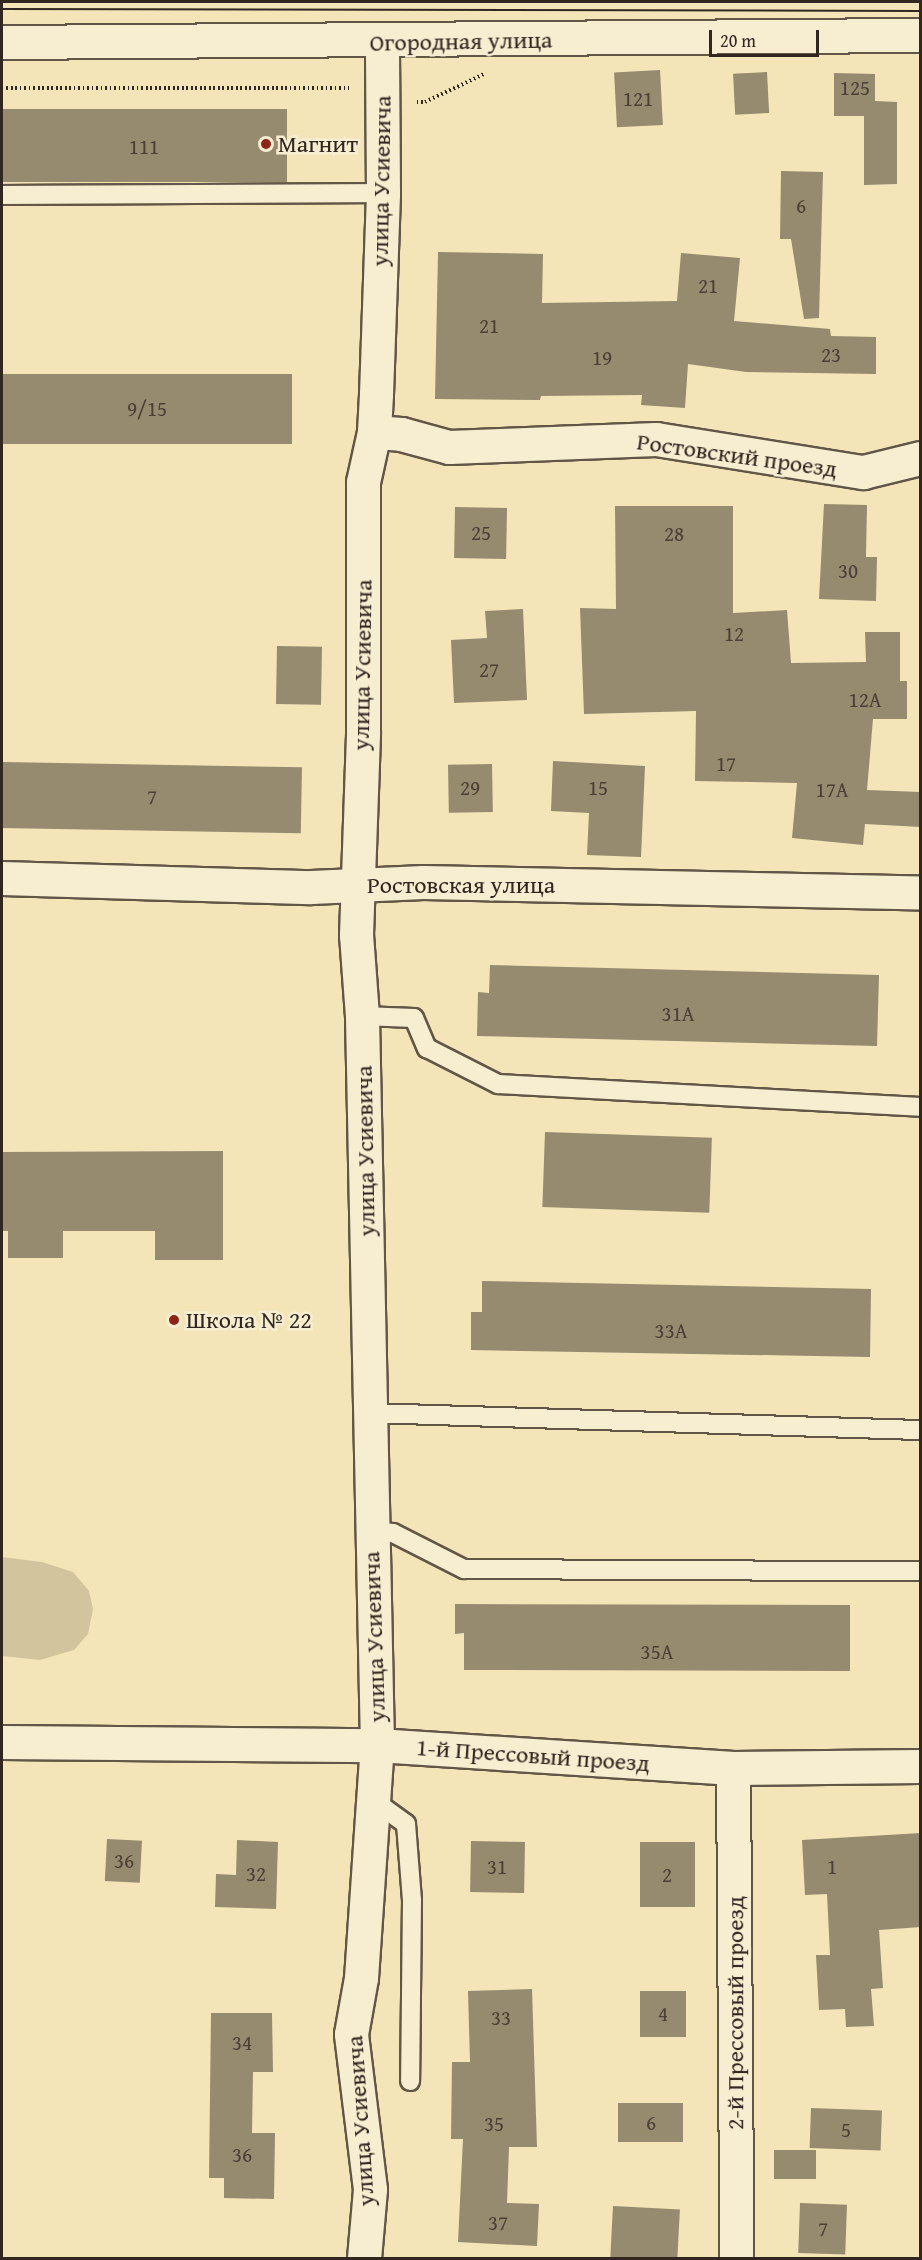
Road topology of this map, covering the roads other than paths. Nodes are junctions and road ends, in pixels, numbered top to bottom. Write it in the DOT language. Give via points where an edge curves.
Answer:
graph roads {
  1 [pos="921,35"];
  2 [pos="2,42"];
  3 [pos="382,42"];
  4 [pos="383,193"];
  5 [pos="2,195"];
  6 [pos="374,432"];
  7 [pos="921,458"];
  8 [pos="2,878"];
  9 [pos="357,885"];
  10 [pos="921,892"];
  11 [pos="362,1016"];
  12 [pos="921,1107"];
  13 [pos="369,1413"];
  14 [pos="921,1430"];
  15 [pos="371,1531"];
  16 [pos="921,1571"];
  17 [pos="2,1742"];
  18 [pos="377,1744"];
  19 [pos="921,1766"];
  20 [pos="733,1768"];
  21 [pos="373,1800"];
  22 [pos="410,2081"];
  23 [pos="364,2259"];
  24 [pos="736,2259"];
  1 -- 3 [label="street, Огородная улица"];
  2 -- 3 [label="street, Огородная улица"];
  3 -- 4 [label="street, улица Усиевича"];
  4 -- 5 [label="lane"];
  4 -- 6 [label="street, улица Усиевича"];
  6 -- 7 [label="street, Ростовский проезд" via="401,434 449,447 656,439 863,472"];
  6 -- 9 [label="street, улица Усиевича" via="363,482 363,732"];
  8 -- 9 [label="street, Ростовская улица"];
  9 -- 10 [label="street, Ростовская улица" via="423,882"];
  9 -- 11 [label="street, улица Усиевича"];
  11 -- 12 [label="lane" via="414,1018 427,1048 498,1084"];
  11 -- 13 [label="street, улица Усиевича"];
  13 -- 14 [label="lane"];
  13 -- 15 [label="street, улица Усиевича"];
  15 -- 16 [label="lane" via="393,1533 464,1569"];
  15 -- 18 [label="street, улица Усиевича"];
  17 -- 18 [label="street, 1-й Прессовый проезд"];
  18 -- 20 [label="street, 1-й Прессовый проезд"];
  18 -- 21 [label="street, улица Усиевича"];
  19 -- 20 [label="street, 1-й Прессовый проезд"];
  20 -- 24 [label="street, 2-й Прессовый проезд"];
  21 -- 22 [label="lane" via="406,1824 412,1900"];
  21 -- 23 [label="street, улица Усиевича" via="361,1978 351,2034 370,2189"];
}
